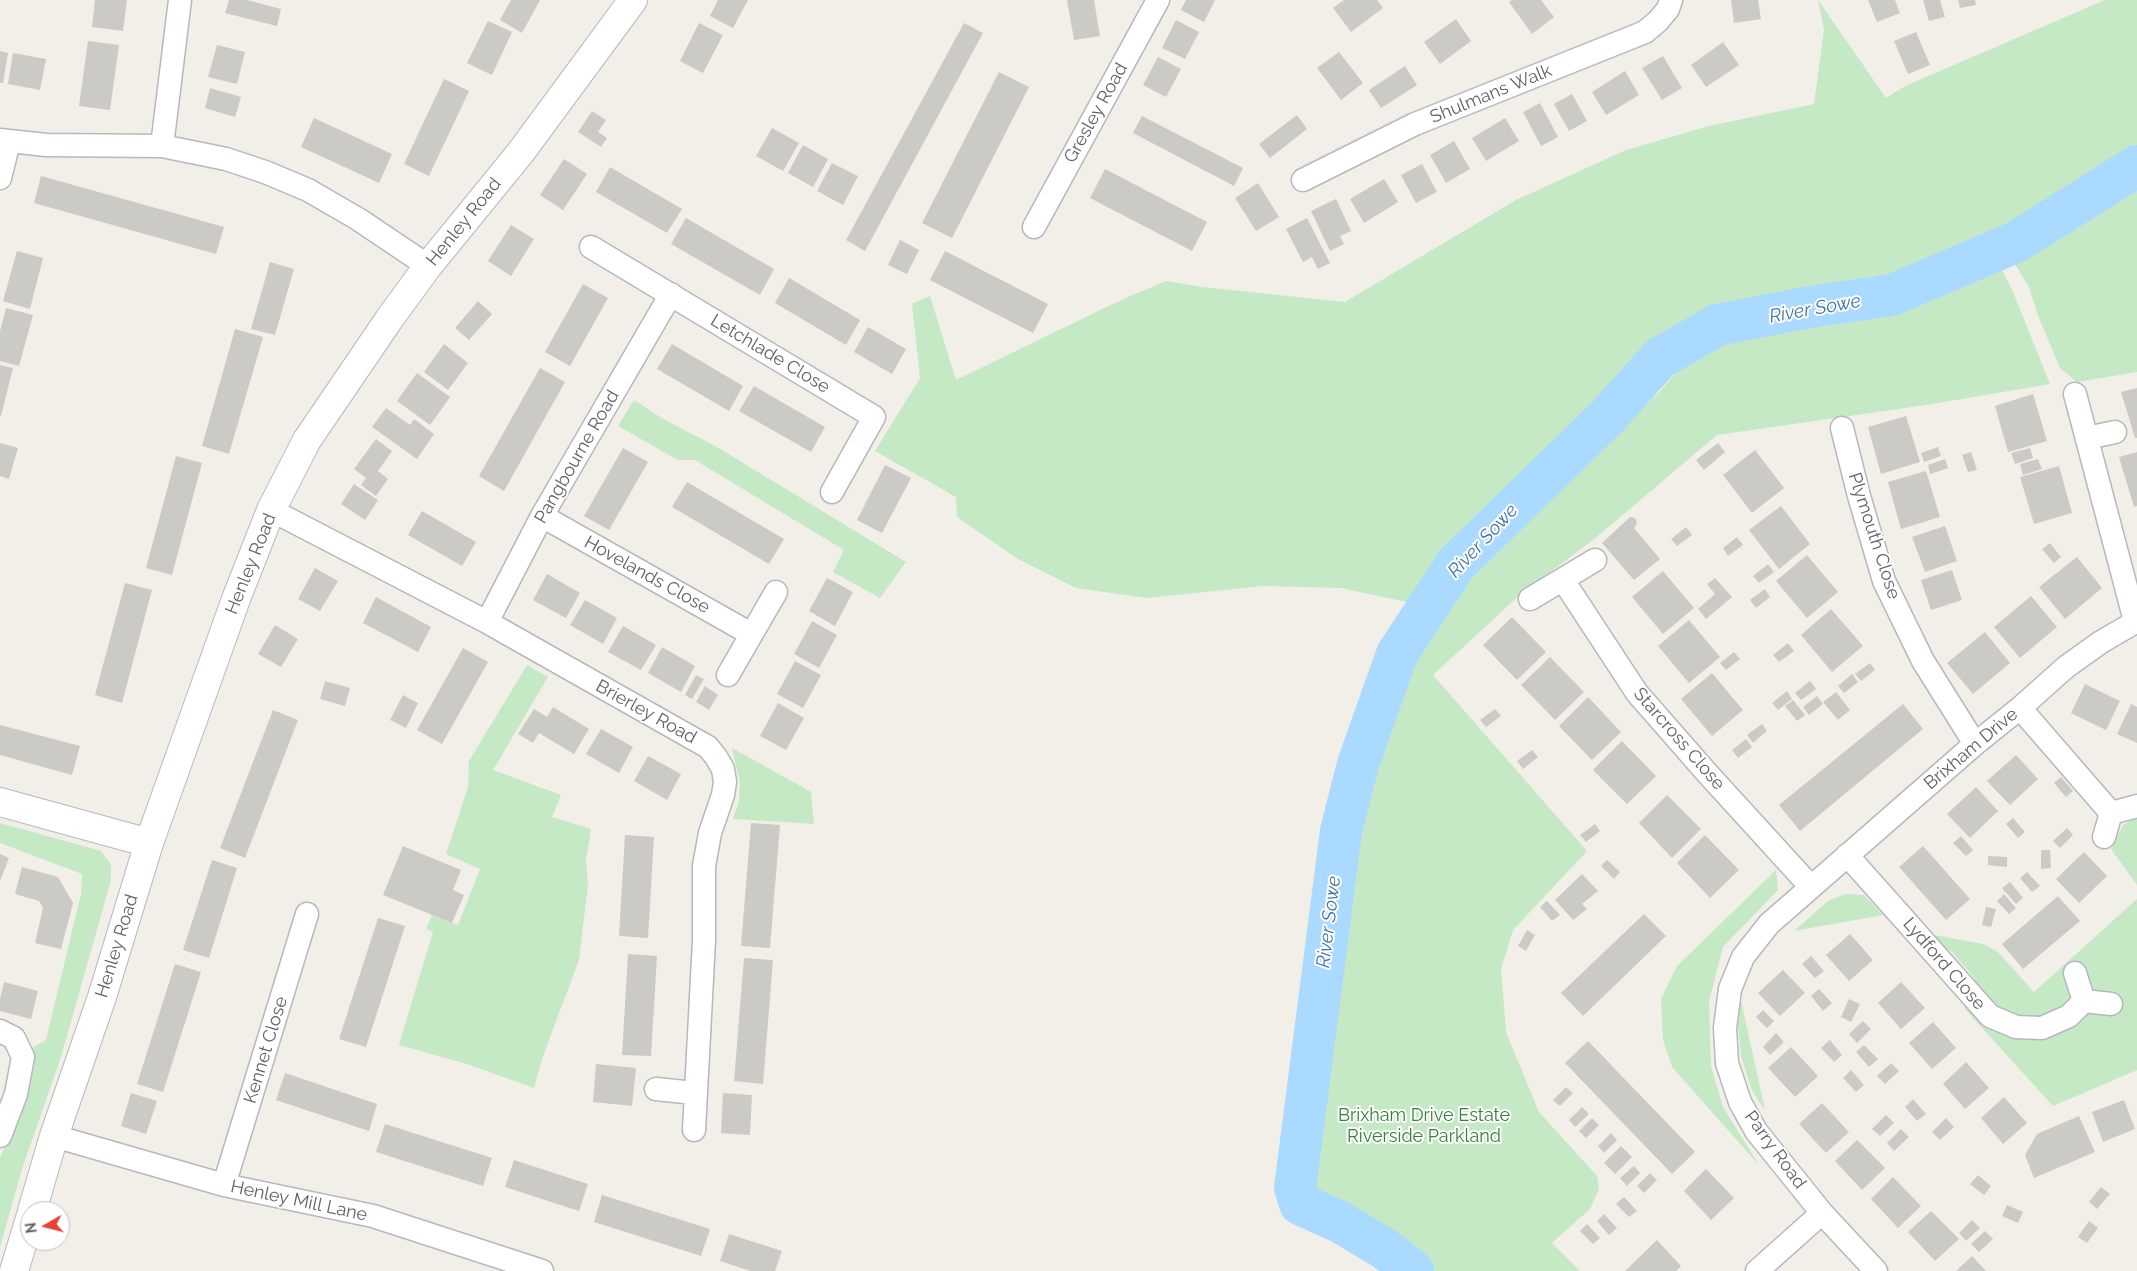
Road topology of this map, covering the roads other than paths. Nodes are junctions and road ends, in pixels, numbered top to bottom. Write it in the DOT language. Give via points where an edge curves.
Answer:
graph roads {
  1 [pos="180,0"];
  2 [pos="633,0"];
  3 [pos="1670,0"];
  4 [pos="1153,2"];
  5 [pos="4,141"];
  6 [pos="162,146"];
  7 [pos="0,178"];
  8 [pos="1303,180"];
  9 [pos="1034,227"];
  10 [pos="591,247"];
  11 [pos="428,266"];
  12 [pos="671,294"];
  13 [pos="2075,394"];
  14 [pos="1842,428"];
  15 [pos="2115,432"];
  16 [pos="2086,438"];
  17 [pos="832,492"];
  18 [pos="271,510"];
  19 [pos="542,516"];
  20 [pos="1595,560"];
  21 [pos="1563,580"];
  22 [pos="776,592"];
  23 [pos="1530,599"];
  24 [pos="2136,621"];
  25 [pos="486,622"];
  26 [pos="751,634"];
  27 [pos="728,675"];
  28 [pos="2020,708"];
  29 [pos="1975,744"];
  30 [pos="0,802"];
  31 [pos="2137,806"];
  32 [pos="2111,814"];
  33 [pos="2104,837"];
  34 [pos="149,843"];
  35 [pos="1847,855"];
  36 [pos="1811,887"];
  37 [pos="307,914"];
  38 [pos="2075,973"];
  39 [pos="2084,1001"];
  40 [pos="2111,1004"];
  41 [pos="0,1031"];
  42 [pos="656,1089"];
  43 [pos="695,1093"];
  44 [pos="694,1130"];
  45 [pos="0,1136"];
  46 [pos="54,1136"];
  47 [pos="224,1185"];
  48 [pos="35,1201"];
  49 [pos="1822,1213"];
  50 [pos="20,1251"];
  51 [pos="14,1271"];
  52 [pos="542,1271"];
  53 [pos="1757,1271"];
  54 [pos="1876,1271"];
  1 -- 6 [label="street"];
  2 -- 11 [label="main road, Henley Road" via="521,152"];
  3 -- 8 [label="street, Shulmans Walk" via="1668,9 1645,32 1415,124"];
  4 -- 9 [label="street, Gresley Road"];
  5 -- 6 [label="street" via="46,145"];
  5 -- 7 [label="street"];
  6 -- 11 [label="street" via="226,159 308,190"];
  10 -- 12 [label="street, Letchlade Close"];
  11 -- 18 [label="main road, Henley Road" via="306,440"];
  12 -- 17 [label="street, Letchlade Close" via="874,417"];
  12 -- 19 [label="street, Pangbourne Road"];
  13 -- 16 [label="street"];
  14 -- 29 [label="street, Plymouth Close" via="1884,581 1923,661"];
  15 -- 16 [label="street"];
  16 -- 24 [label="street"];
  18 -- 25 [label="street, Brierley Road"];
  18 -- 34 [label="main road, Henley Road"];
  19 -- 25 [label="street, Pangbourne Road"];
  19 -- 26 [label="street, Hovelands Close"];
  20 -- 21 [label="street"];
  21 -- 23 [label="street"];
  21 -- 36 [label="street, Starcross Close" via="1638,693"];
  22 -- 26 [label="street"];
  24 -- 28 [label="street, Brixham Drive" via="2066,667"];
  25 -- 43 [label="street, Brierley Road" via="708,747 723,769 723,794 710,833 704,866 704,940"];
  26 -- 27 [label="street"];
  28 -- 29 [label="street, Brixham Drive"];
  28 -- 32 [label="street"];
  29 -- 35 [label="street, Brixham Drive"];
  30 -- 34 [label="main road"];
  31 -- 32 [label="street"];
  32 -- 33 [label="street"];
  34 -- 46 [label="main road, Henley Road" via="102,997"];
  35 -- 36 [label="street, Brixham Drive"];
  35 -- 39 [label="street, Lydford Close" via="1990,1016 2016,1028 2042,1028 2069,1016"];
  36 -- 49 [label="street, Parry Road" via="1769,924 1743,957 1730,989 1725,1028 1727,1063 1740,1102 1756,1131"];
  37 -- 47 [label="street, Kennet Close"];
  38 -- 39 [label="street"];
  39 -- 40 [label="street"];
  41 -- 45 [label="street" via="14,1038 23,1057 16,1094"];
  42 -- 43 [label="street"];
  43 -- 44 [label="street, Brierley Road"];
  46 -- 47 [label="street, Henley Mill Lane"];
  46 -- 48 [label="main road, Henley Road"];
  47 -- 52 [label="street, Henley Mill Lane" via="373,1216"];
  49 -- 53 [label="street"];
  49 -- 54 [label="street, Parry Road"];
  50 -- 51 [label="main road"];
}
